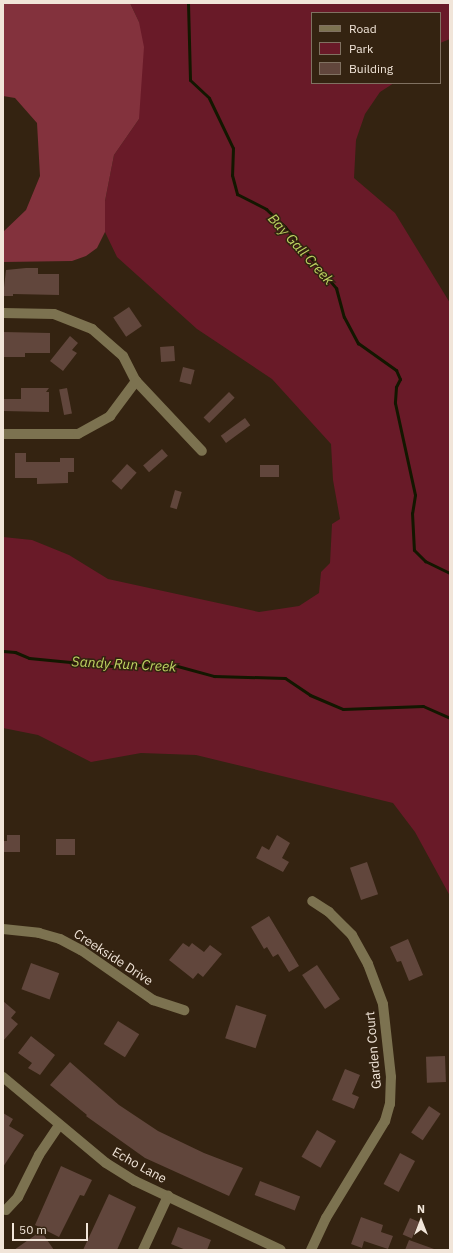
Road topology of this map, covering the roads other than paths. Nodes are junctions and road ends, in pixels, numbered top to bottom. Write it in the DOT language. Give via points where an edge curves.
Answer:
graph roads {
  1 [pos="3,313"];
  2 [pos="136,381"];
  3 [pos="3,434"];
  4 [pos="202,451"];
  5 [pos="312,901"];
  6 [pos="3,929"];
  7 [pos="184,1010"];
  8 [pos="3,1077"];
  9 [pos="59,1125"];
  10 [pos="168,1196"];
  11 [pos="6,1210"];
  12 [pos="143,1250"];
  13 [pos="280,1250"];
  14 [pos="311,1250"];
  1 -- 2 [label="street" via="54,314 92,329 123,356"];
  2 -- 3 [label="street" via="110,416 78,434"];
  2 -- 4 [label="street"];
  5 -- 14 [label="street, Garden Court" via="329,912 352,936 368,964 383,1004 391,1077 390,1104 385,1121 326,1218"];
  6 -- 7 [label="street, Creekside Drive" via="39,933 60,939 81,950 154,1000"];
  8 -- 9 [label="street, Echo Lane"];
  9 -- 10 [label="street, Echo Lane" via="106,1163 135,1181"];
  9 -- 11 [label="street" via="39,1155 18,1197"];
  10 -- 12 [label="street"];
  10 -- 13 [label="street, Echo Lane"];
}
